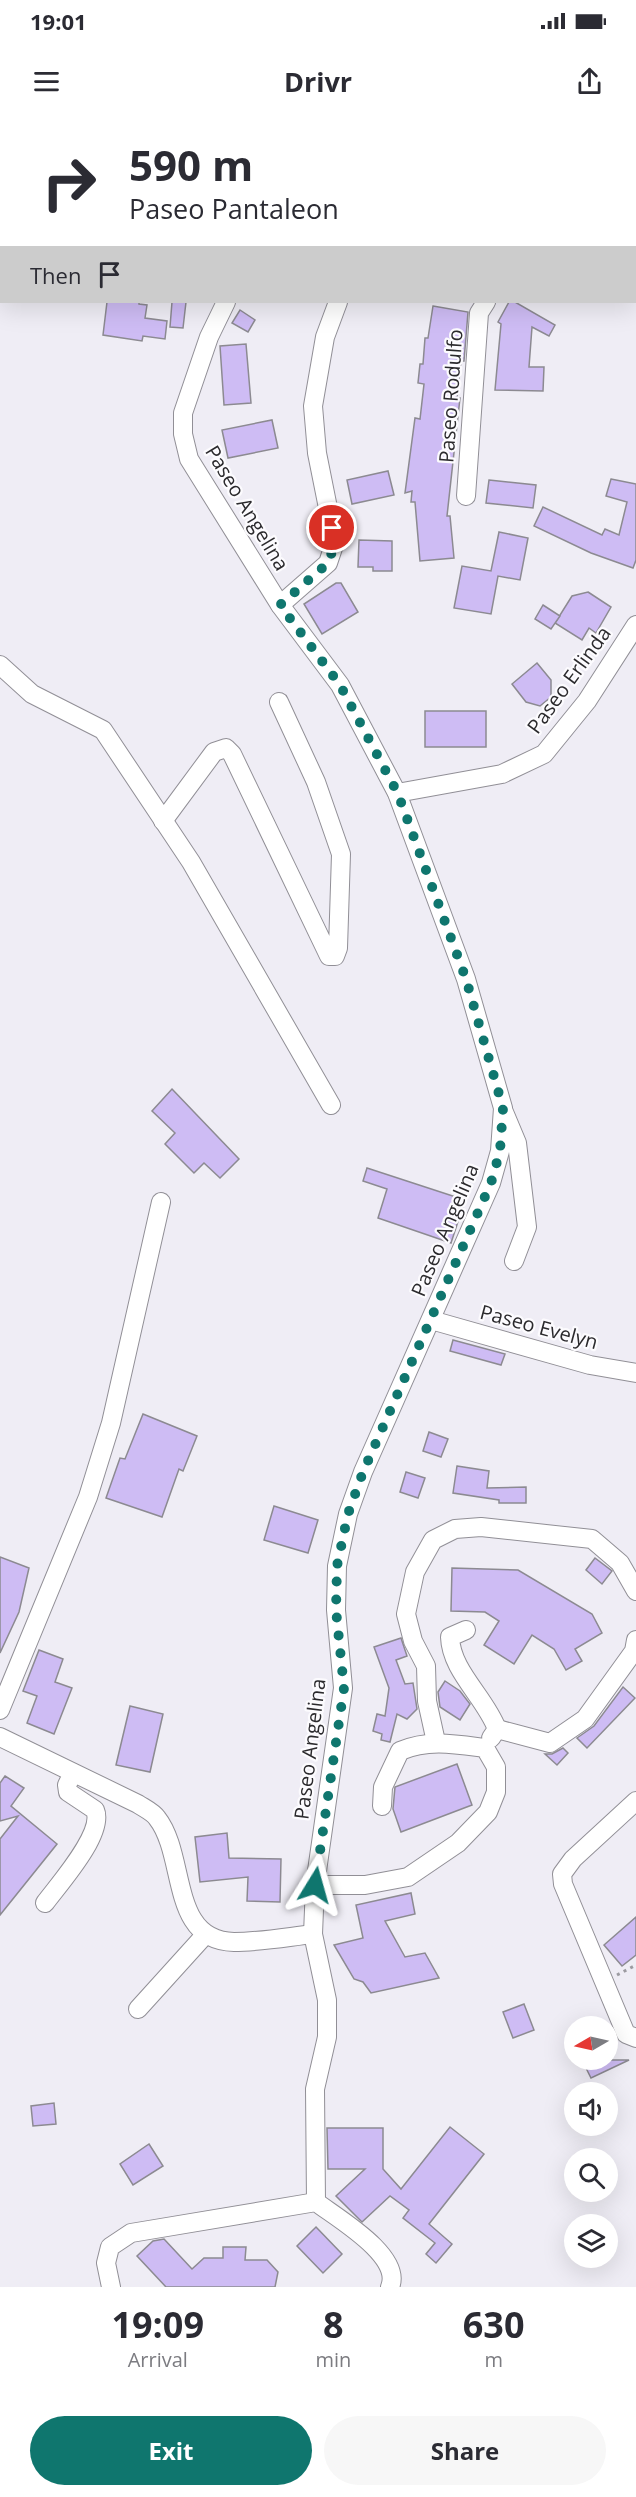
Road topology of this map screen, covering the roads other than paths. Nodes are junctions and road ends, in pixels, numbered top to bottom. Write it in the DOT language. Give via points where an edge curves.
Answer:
graph roads {
  1 [pos="226,303"];
  2 [pos="338,303"];
  3 [pos="485,303"];
  4 [pos="466,496"];
  5 [pos="280,605"];
  6 [pos="636,625"];
  7 [pos="0,665"];
  8 [pos="279,702"];
  9 [pos="398,794"];
  10 [pos="163,821"];
  11 [pos="331,1105"];
  12 [pos="503,1108"];
  13 [pos="161,1202"];
  14 [pos="514,1261"];
  15 [pos="431,1320"];
  16 [pos="636,1373"];
  17 [pos="636,1591"];
  18 [pos="466,1630"];
  19 [pos="636,1640"];
  20 [pos="0,1710"];
  21 [pos="497,1729"];
  22 [pos="0,1737"];
  23 [pos="436,1742"];
  24 [pos="485,1748"];
  25 [pos="73,1773"];
  26 [pos="636,1801"];
  27 [pos="382,1806"];
  28 [pos="315,1885"];
  29 [pos="45,1903"];
  30 [pos="313,1934"];
  31 [pos="205,1935"];
  32 [pos="138,2009"];
  33 [pos="636,2038"];
  34 [pos="316,2202"];
  35 [pos="111,2287"];
  36 [pos="390,2287"];
  1 -- 5 [label="street, Paseo Angelina" via="209,337 183,413 183,434 189,459"];
  2 -- 5 [label="street" via="326,337 313,406 333,549 328,563"];
  3 -- 4 [label="street, Paseo Rodulfo" via="479,314"];
  5 -- 9 [label="street, Paseo Angelina" via="340,685"];
  6 -- 9 [label="street, Paseo Erlinda" via="587,701 544,754 502,774"];
  7 -- 10 [label="street" via="32,694 103,730"];
  8 -- 10 [label="street" via="320,791 341,854 335,956 329,956 226,748 214,752"];
  9 -- 12 [label="street, Paseo Angelina" via="466,979"];
  10 -- 11 [label="street"];
  12 -- 14 [label="street" via="517,1143 526,1227"];
  12 -- 15 [label="street, Paseo Angelina" via="500,1151 491,1183"];
  13 -- 20 [label="street" via="111,1423 91,1487"];
  15 -- 16 [label="street, Paseo Evelyn" via="590,1365"];
  15 -- 28 [label="street, Paseo Angelina" via="363,1472 348,1514 337,1566 336,1610 344,1688"];
  17 -- 23 [label="street" via="621,1563 592,1539 481,1527 455,1529 433,1540 416,1572 406,1614 413,1641 426,1666 427,1701"];
  18 -- 21 [label="street" via="450,1637 450,1648"];
  19 -- 21 [label="street" via="634,1651 585,1719 550,1743"];
  21 -- 24 [label="street"];
  22 -- 25 [label="street"];
  23 -- 24 [label="street"];
  23 -- 27 [label="street" via="400,1751 383,1787"];
  24 -- 28 [label="street" via="496,1767 496,1792 488,1812 458,1843 408,1877 365,1885"];
  25 -- 29 [label="street" via="68,1792 95,1810 98,1822 92,1837"];
  25 -- 31 [label="street" via="138,1804 156,1817 178,1870 191,1921"];
  26 -- 33 [label="street" via="562,1874 626,2034"];
  28 -- 30 [label="street, Paseo Angelina"];
  30 -- 31 [label="street" via="232,1942"];
  30 -- 34 [label="street, Paseo Angelina" via="327,2000 327,2037 315,2089"];
  31 -- 32 [label="street"];
  34 -- 35 [label="street" via="131,2233 110,2247 106,2263"];
  34 -- 36 [label="street" via="373,2244 391,2270"];
}
